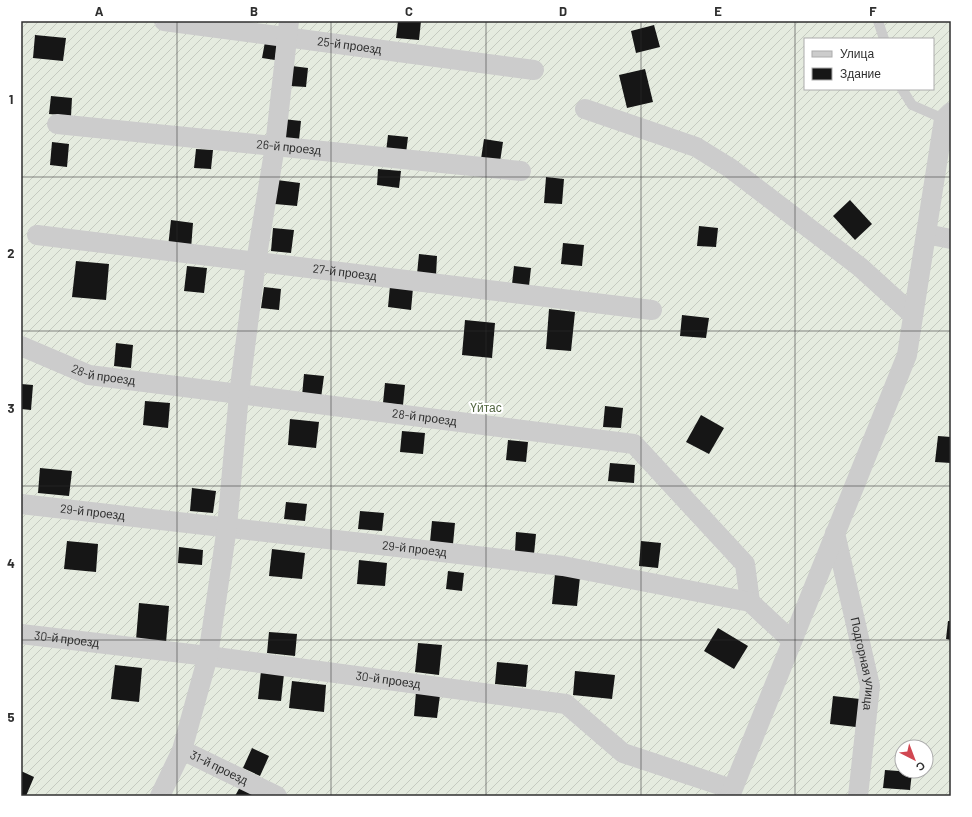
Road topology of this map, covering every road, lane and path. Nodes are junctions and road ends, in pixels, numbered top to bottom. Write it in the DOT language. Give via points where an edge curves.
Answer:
graph roads {
  1 [pos="164,21"];
  2 [pos="878,21"];
  3 [pos="288,29"];
  4 [pos="884,38"];
  5 [pos="534,70"];
  6 [pos="903,90"];
  7 [pos="585,109"];
  8 [pos="948,115"];
  9 [pos="57,124"];
  10 [pos="275,146"];
  11 [pos="521,171"];
  12 [pos="926,234"];
  13 [pos="37,235"];
  14 [pos="951,239"];
  15 [pos="256,262"];
  16 [pos="652,310"];
  17 [pos="913,315"];
  18 [pos="21,346"];
  19 [pos="239,394"];
  20 [pos="21,504"];
  21 [pos="227,527"];
  22 [pos="835,533"];
  23 [pos="750,602"];
  24 [pos="21,634"];
  25 [pos="792,641"];
  26 [pos="208,656"];
  27 [pos="182,750"];
  28 [pos="731,793"];
  29 [pos="160,796"];
  30 [pos="277,796"];
  31 [pos="858,796"];
  1 -- 3 [label="street, 25-й проезд"];
  2 -- 4 [label="lane"];
  3 -- 5 [label="street, 25-й проезд"];
  3 -- 10 [label="street"];
  6 -- 8 [label="lane" via="912,105"];
  7 -- 17 [label="street" via="696,147 730,168 860,267"];
  8 -- 12 [label="street"];
  9 -- 10 [label="street, 26-й проезд"];
  10 -- 11 [label="street, 26-й проезд"];
  10 -- 15 [label="street"];
  12 -- 14 [label="street"];
  12 -- 17 [label="street"];
  13 -- 15 [label="street, 27-й проезд"];
  15 -- 16 [label="street, 27-й проезд"];
  15 -- 19 [label="street"];
  17 -- 22 [label="street" via="907,355"];
  18 -- 19 [label="street, 28-й проезд" via="89,375"];
  19 -- 21 [label="street"];
  19 -- 23 [label="street, 28-й проезд" via="634,444 744,564"];
  20 -- 21 [label="street, 29-й проезд"];
  21 -- 23 [label="street, 29-й проезд" via="563,566"];
  21 -- 26 [label="street"];
  22 -- 25 [label="street"];
  22 -- 31 [label="street, Подгорная улица" via="870,686"];
  23 -- 25 [label="street"];
  24 -- 26 [label="street, 30-й проезд"];
  25 -- 28 [label="street"];
  26 -- 27 [label="street"];
  26 -- 28 [label="street, 30-й проезд" via="566,704 623,753"];
  27 -- 29 [label="street"];
  27 -- 30 [label="street, 31-й проезд"];
}
